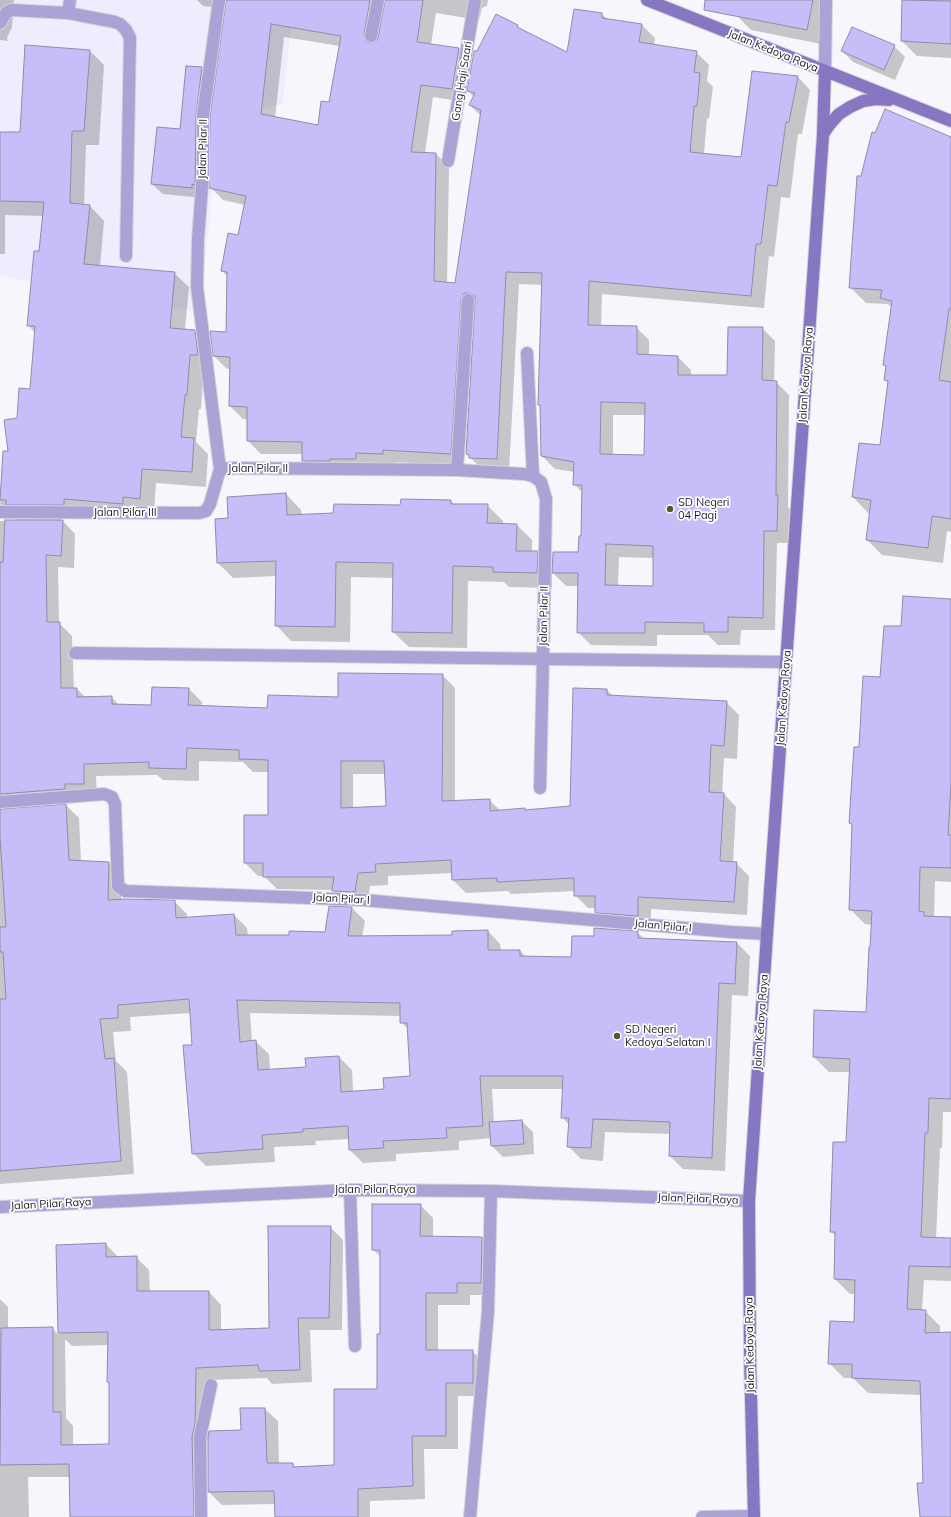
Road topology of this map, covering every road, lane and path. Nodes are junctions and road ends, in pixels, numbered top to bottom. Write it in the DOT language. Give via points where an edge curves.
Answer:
graph roads {
  1 [pos="70,0"];
  2 [pos="219,0"];
  3 [pos="378,0"];
  4 [pos="475,0"];
  5 [pos="647,0"];
  6 [pos="826,0"];
  7 [pos="68,13"];
  8 [pos="0,23"];
  9 [pos="371,36"];
  10 [pos="825,71"];
  11 [pos="902,102"];
  12 [pos="951,122"];
  13 [pos="823,135"];
  14 [pos="448,161"];
  15 [pos="126,256"];
  16 [pos="468,300"];
  17 [pos="527,353"];
  18 [pos="220,470"];
  19 [pos="457,470"];
  20 [pos="533,476"];
  21 [pos="0,512"];
  22 [pos="74,653"];
  23 [pos="543,658"];
  24 [pos="786,662"];
  25 [pos="540,788"];
  26 [pos="0,802"];
  27 [pos="767,934"];
  28 [pos="350,1190"];
  29 [pos="491,1191"];
  30 [pos="750,1201"];
  31 [pos="0,1207"];
  32 [pos="355,1346"];
  33 [pos="211,1384"];
  34 [pos="754,1516"];
  35 [pos="201,1517"];
  36 [pos="470,1517"];
  37 [pos="702,1517"];
  1 -- 7 [label="street"];
  2 -- 18 [label="street, Jalan Pilar II" via="203,116 197,287"];
  3 -- 9 [label="street"];
  4 -- 14 [label="street, Gang Haji Saari"];
  5 -- 10 [label="street, Jalan Kedoya Raya"];
  6 -- 10 [label="street"];
  7 -- 8 [label="street" via="11,10"];
  7 -- 15 [label="street" via="120,24 130,38"];
  10 -- 11 [label="street"];
  10 -- 13 [label="street, Jalan Kedoya Raya"];
  11 -- 12 [label="street"];
  11 -- 13 [label="street" via="876,99 850,106 839,114"];
  13 -- 24 [label="street, Jalan Kedoya Raya"];
  16 -- 19 [label="street"];
  17 -- 20 [label="street"];
  18 -- 19 [label="street, Jalan Pilar II"];
  18 -- 21 [label="street, Jalan Pilar III" via="210,504 206,511 198,513"];
  19 -- 20 [label="street, Jalan Pilar II"];
  20 -- 23 [label="street, Jalan Pilar II" via="541,482 546,499"];
  22 -- 23 [label="street, Jalan Pilar II"];
  23 -- 24 [label="street, Jalan Pilar II"];
  23 -- 25 [label="street"];
  24 -- 27 [label="street, Jalan Kedoya Raya"];
  26 -- 27 [label="street, Jalan Pilar I" via="104,794 112,797 115,804 118,886 125,891 364,900"];
  27 -- 30 [label="street, Jalan Kedoya Raya"];
  28 -- 29 [label="street, Jalan Pilar Raya"];
  28 -- 31 [label="street, Jalan Pilar Raya"];
  28 -- 32 [label="street"];
  29 -- 30 [label="street, Jalan Pilar Raya"];
  29 -- 36 [label="street" via="488,1311"];
  30 -- 34 [label="street, Jalan Kedoya Raya"];
  33 -- 35 [label="street" via="200,1437"];
  34 -- 37 [label="street"];
}
